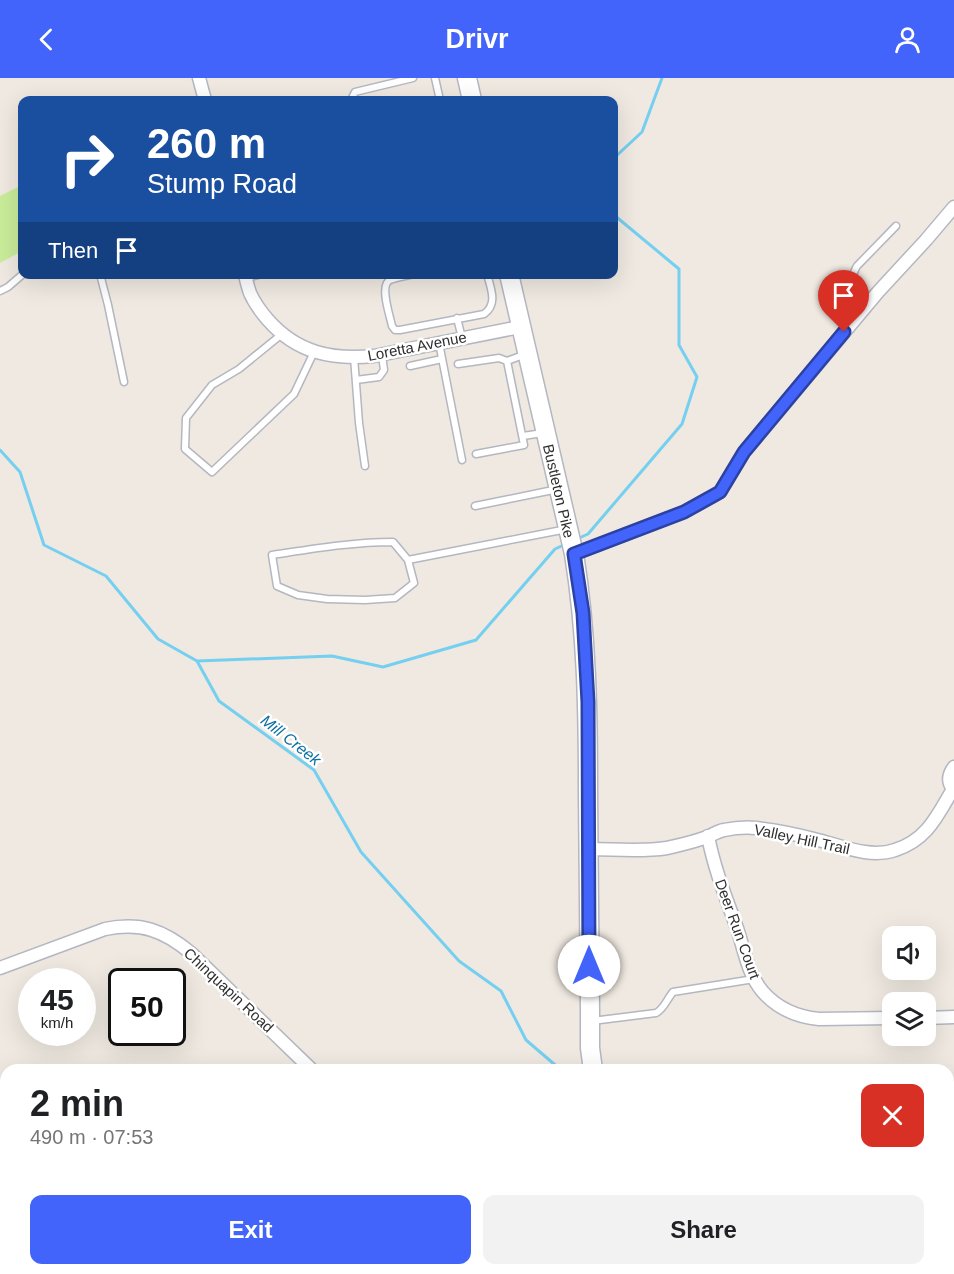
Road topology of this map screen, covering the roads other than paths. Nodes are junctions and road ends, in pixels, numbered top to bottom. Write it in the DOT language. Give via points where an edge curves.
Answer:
graph roads {
  1 [pos="199,78"];
  2 [pos="413,78"];
  3 [pos="435,78"];
  4 [pos="466,78"];
  5 [pos="204,96"];
  6 [pos="353,96"];
  7 [pos="439,96"];
  8 [pos="471,96"];
  9 [pos="954,207"];
  10 [pos="896,226"];
  11 [pos="18,278"];
  12 [pos="101,279"];
  13 [pos="246,279"];
  14 [pos="392,279"];
  15 [pos="489,279"];
  16 [pos="510,279"];
  17 [pos="0,291"];
  18 [pos="870,302"];
  19 [pos="457,318"];
  20 [pos="520,327"];
  21 [pos="282,334"];
  22 [pos="462,338"];
  23 [pos="439,342"];
  24 [pos="314,351"];
  25 [pos="382,354"];
  26 [pos="527,354"];
  27 [pos="354,357"];
  28 [pos="442,359"];
  29 [pos="507,362"];
  30 [pos="458,364"];
  31 [pos="410,366"];
  32 [pos="356,380"];
  33 [pos="124,382"];
  34 [pos="545,432"];
  35 [pos="523,435"];
  36 [pos="476,454"];
  37 [pos="462,460"];
  38 [pos="365,466"];
  39 [pos="558,489"];
  40 [pos="475,506"];
  41 [pos="571,542"];
  42 [pos="408,560"];
  43 [pos="954,767"];
  44 [pos="953,790"];
  45 [pos="708,836"];
  46 [pos="589,849"];
  47 [pos="0,968"];
  48 [pos="754,979"];
  49 [pos="954,1017"];
  50 [pos="882,1018"];
  51 [pos="936,1018"];
  52 [pos="590,1022"];
  53 [pos="306,1064"];
  54 [pos="592,1064"];
  1 -- 5 [label="street"];
  2 -- 6 [label="lane" via="355,92"];
  3 -- 7 [label="lane"];
  4 -- 8 [label="main road"];
  9 -- 18 [label="street"];
  10 -- 18 [label="lane" via="853,273 855,287"];
  11 -- 17 [label="lane"];
  12 -- 33 [label="lane"];
  13 -- 21 [label="street, Loretta Avenue" via="255,302"];
  14 -- 19 [label="lane" via="385,284 384,291 395,330"];
  15 -- 19 [label="lane" via="493,302 490,310"];
  16 -- 20 [label="main road, Bustleton Pike"];
  18 -- 41 [label="street" via="744,452 720,492 684,512"];
  19 -- 22 [label="lane"];
  20 -- 22 [label="street, Loretta Avenue"];
  20 -- 26 [label="main road, Bustleton Pike"];
  21 -- 24 [label="street, Loretta Avenue"];
  21 -- 24 [label="lane" via="212,385 186,417 185,449 212,472 294,394"];
  22 -- 23 [label="street, Loretta Avenue"];
  23 -- 25 [label="street, Loretta Avenue"];
  23 -- 28 [label="lane"];
  24 -- 27 [label="street, Loretta Avenue"];
  25 -- 27 [label="street, Loretta Avenue"];
  25 -- 32 [label="lane" via="384,370 379,377"];
  26 -- 29 [label="lane"];
  26 -- 34 [label="main road, Bustleton Pike"];
  27 -- 32 [label="lane"];
  28 -- 31 [label="lane"];
  28 -- 37 [label="lane"];
  29 -- 30 [label="lane" via="499,358"];
  29 -- 35 [label="lane"];
  32 -- 38 [label="lane"];
  34 -- 35 [label="lane"];
  34 -- 39 [label="main road, Bustleton Pike"];
  35 -- 36 [label="lane" via="524,445"];
  39 -- 40 [label="lane"];
  39 -- 41 [label="main road, Bustleton Pike"];
  41 -- 42 [label="lane"];
  41 -- 46 [label="main road, Bustleton Pike" via="581,593 586,656"];
  42 -- 42 [label="lane" via="393,542 345,544 272,555 278,586 298,595 327,599 395,598 414,583"];
  43 -- 44 [label="street, Valley Hill Trail" via="948,779"];
  44 -- 45 [label="street, Valley Hill Trail" via="923,835 884,853 864,852 774,830 723,830"];
  45 -- 46 [label="street, Valley Hill Trail" via="651,849"];
  45 -- 48 [label="street, Deer Run Court"];
  46 -- 52 [label="main road, Bustleton Pike"];
  47 -- 53 [label="street, Chinquapin Road" via="105,929 137,926 153,930 191,953"];
  48 -- 50 [label="street, Deer Run Court" via="777,1004 808,1018"];
  48 -- 52 [label="lane" via="674,992 656,1013"];
  49 -- 51 [label="street"];
  52 -- 54 [label="main road, Bustleton Pike"];
}
